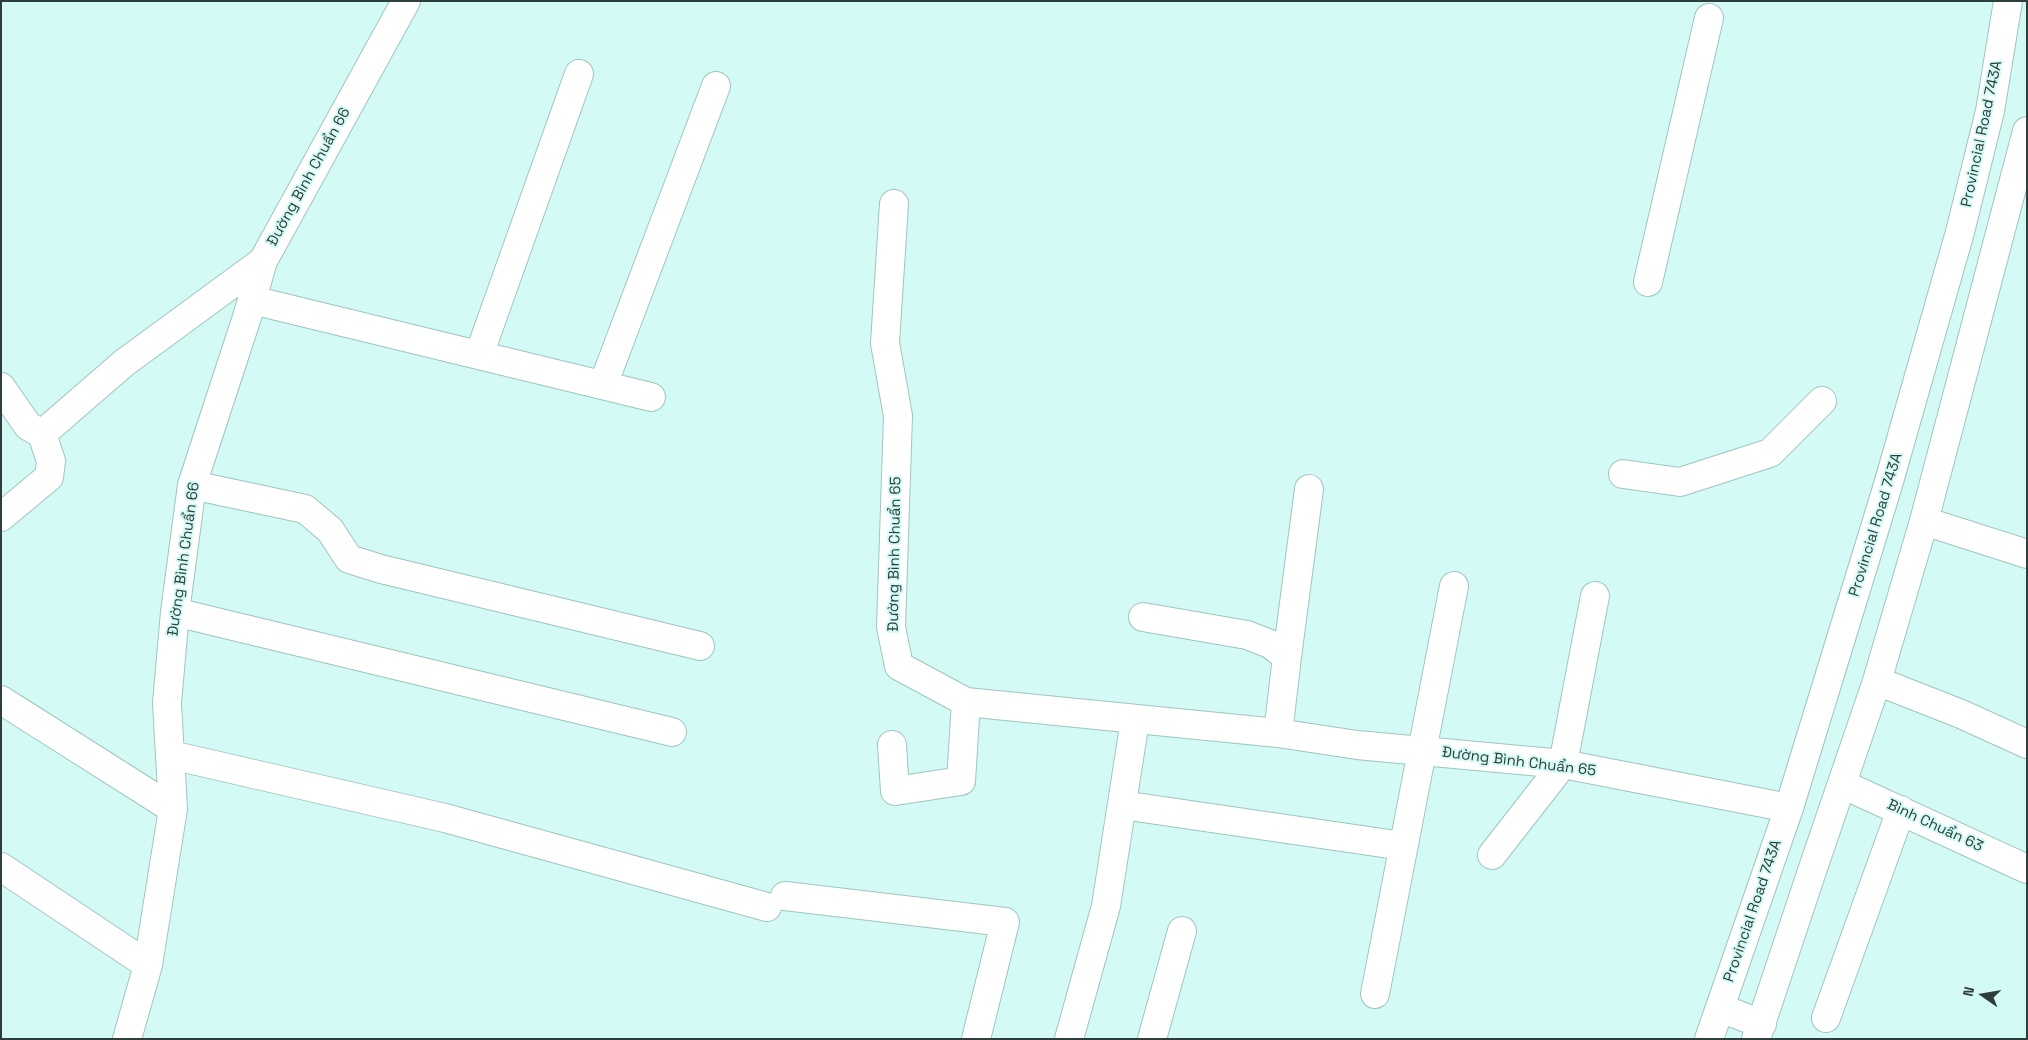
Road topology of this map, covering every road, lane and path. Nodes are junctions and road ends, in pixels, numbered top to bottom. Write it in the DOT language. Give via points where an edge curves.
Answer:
graph roads {
  1 [pos="406,1"];
  2 [pos="2008,1"];
  3 [pos="1709,18"];
  4 [pos="579,74"];
  5 [pos="716,86"];
  6 [pos="2027,131"];
  7 [pos="894,204"];
  8 [pos="263,261"];
  9 [pos="1648,282"];
  10 [pos="252,300"];
  11 [pos="479,355"];
  12 [pos="603,385"];
  13 [pos="1,388"];
  14 [pos="651,397"];
  15 [pos="1822,402"];
  16 [pos="42,434"];
  17 [pos="1623,474"];
  18 [pos="192,485"];
  19 [pos="1309,489"];
  20 [pos="1,517"];
  21 [pos="1924,522"];
  22 [pos="2027,554"];
  23 [pos="1454,586"];
  24 [pos="1595,596"];
  25 [pos="175,612"];
  26 [pos="1143,617"];
  27 [pos="700,646"];
  28 [pos="1287,657"];
  29 [pos="1877,681"];
  30 [pos="1,700"];
  31 [pos="966,702"];
  32 [pos="1135,720"];
  33 [pos="672,732"];
  34 [pos="1278,733"];
  35 [pos="2027,744"];
  36 [pos="892,745"];
  37 [pos="1421,751"];
  38 [pos="171,755"];
  39 [pos="1563,764"];
  40 [pos="1842,784"];
  41 [pos="1122,805"];
  42 [pos="1789,808"];
  43 [pos="174,809"];
  44 [pos="1901,810"];
  45 [pos="1403,846"];
  46 [pos="1492,855"];
  47 [pos="1,867"];
  48 [pos="2027,869"];
  49 [pos="1182,931"];
  50 [pos="148,965"];
  51 [pos="1375,994"];
  52 [pos="1720,1008"];
  53 [pos="1826,1018"];
  54 [pos="1759,1031"];
  55 [pos="127,1039"];
  56 [pos="976,1039"];
  57 [pos="1069,1039"];
  58 [pos="1152,1039"];
  59 [pos="1708,1039"];
  1 -- 8 [label="street, Đường Bình Chuẩn 66"];
  2 -- 42 [label="street, Provincial Road 743A" via="1990,111 1960,232 1888,486"];
  3 -- 9 [label="street"];
  4 -- 11 [label="street"];
  5 -- 12 [label="street"];
  6 -- 21 [label="street"];
  7 -- 31 [label="street, Đường Bình Chuẩn 65" via="885,343 898,416 891,627 899,666"];
  8 -- 10 [label="street, Đường Bình Chuẩn 66"];
  8 -- 16 [label="street" via="124,363"];
  10 -- 11 [label="street"];
  10 -- 18 [label="street, Đường Bình Chuẩn 66"];
  11 -- 12 [label="street"];
  12 -- 14 [label="street"];
  13 -- 16 [label="street" via="28,426"];
  15 -- 17 [label="street" via="1770,453 1680,482"];
  16 -- 20 [label="street" via="52,461 49,477"];
  18 -- 25 [label="street, Đường Bình Chuẩn 66"];
  18 -- 27 [label="street" via="304,509 330,530 350,559 381,570"];
  19 -- 28 [label="street"];
  21 -- 22 [label="street"];
  21 -- 29 [label="street"];
  23 -- 37 [label="street"];
  24 -- 39 [label="street"];
  25 -- 33 [label="street"];
  25 -- 38 [label="street, Đường Bình Chuẩn 66" via="167,703"];
  26 -- 28 [label="street" via="1247,635 1270,644"];
  28 -- 34 [label="street"];
  29 -- 35 [label="street"];
  29 -- 40 [label="street"];
  30 -- 43 [label="street"];
  31 -- 32 [label="street, Đường Bình Chuẩn 65"];
  31 -- 36 [label="street" via="961,781 895,790"];
  32 -- 34 [label="street, Đường Bình Chuẩn 65"];
  32 -- 41 [label="street"];
  34 -- 37 [label="street, Đường Bình Chuẩn 65"];
  37 -- 39 [label="street, Đường Bình Chuẩn 65"];
  37 -- 45 [label="street"];
  38 -- 43 [label="street, Đường Bình Chuẩn 66"];
  38 -- 56 [label="street" via="445,818 776,902 1005,922"];
  39 -- 42 [label="street, Đường Bình Chuẩn 65"];
  39 -- 46 [label="street"];
  40 -- 44 [label="street, Bình Chuẩn 63"];
  40 -- 54 [label="street"];
  41 -- 45 [label="street"];
  41 -- 57 [label="street" via="1106,906"];
  42 -- 52 [label="street, Provincial Road 743A"];
  43 -- 50 [label="street, Đường Bình Chuẩn 66"];
  44 -- 48 [label="street, Bình Chuẩn 63"];
  44 -- 53 [label="street"];
  45 -- 51 [label="street"];
  47 -- 50 [label="street"];
  49 -- 58 [label="street"];
  50 -- 55 [label="street, Đường Bình Chuẩn 66"];
  52 -- 54 [label="street"];
  52 -- 59 [label="street, Provincial Road 743A"];
}
